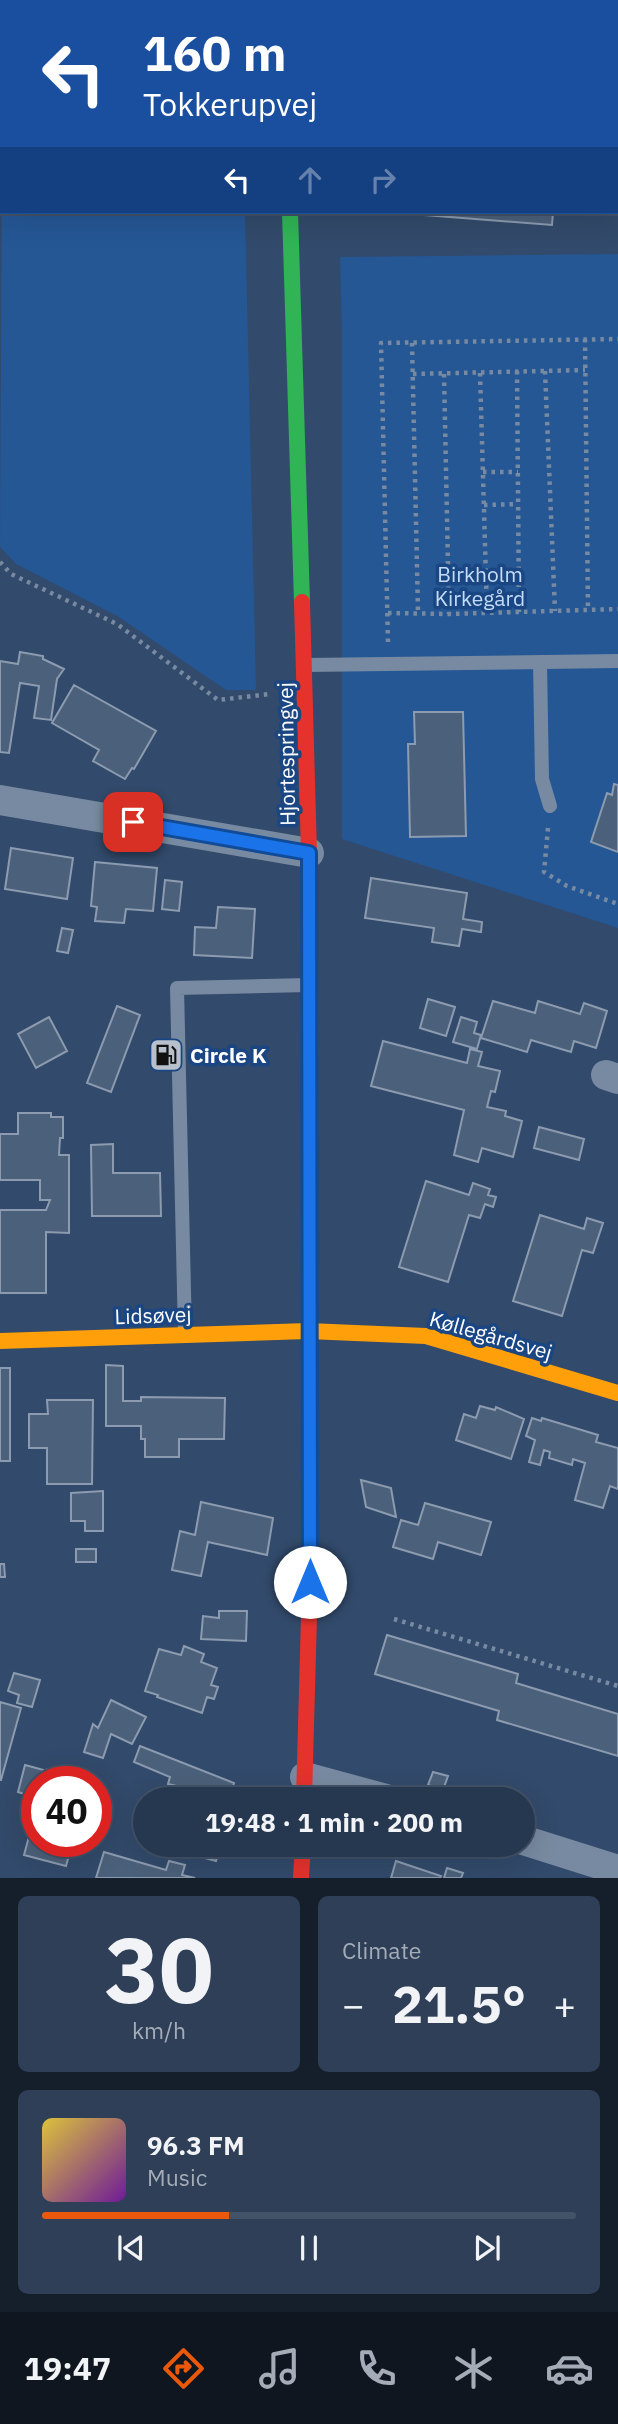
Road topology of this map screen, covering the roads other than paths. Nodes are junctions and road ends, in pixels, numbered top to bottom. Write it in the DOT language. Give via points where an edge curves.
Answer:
graph roads {
  1 [pos="290,214"];
  2 [pos="618,661"];
  3 [pos="540,662"];
  4 [pos="305,665"];
  5 [pos="0,800"];
  6 [pos="551,806"];
  7 [pos="309,853"];
  8 [pos="309,985"];
  9 [pos="308,1331"];
  10 [pos="185,1335"];
  11 [pos="0,1341"];
  12 [pos="618,1393"];
  13 [pos="305,1787"];
  14 [pos="535,1844"];
  15 [pos="303,1857"];
  16 [pos="618,1870"];
  17 [pos="302,1878"];
  1 -- 4 [label="street, Hjortespringvej"];
  2 -- 3 [label="lane"];
  3 -- 4 [label="lane"];
  3 -- 6 [label="lane" via="542,779"];
  4 -- 7 [label="street, Hjortespringvej"];
  5 -- 7 [label="street"];
  7 -- 8 [label="street, Hjortespringvej"];
  8 -- 9 [label="street, Hjortespringvej"];
  8 -- 10 [label="lane" via="177,988"];
  9 -- 10 [label="street, Lidsøvej"];
  9 -- 12 [label="street, Køllegårdsvej" via="426,1336"];
  9 -- 13 [label="street, Hjortespringvej" via="310,1582"];
  10 -- 11 [label="street, Lidsøvej"];
  14 -- 16 [label="street"];
  15 -- 17 [label="street"];
}
